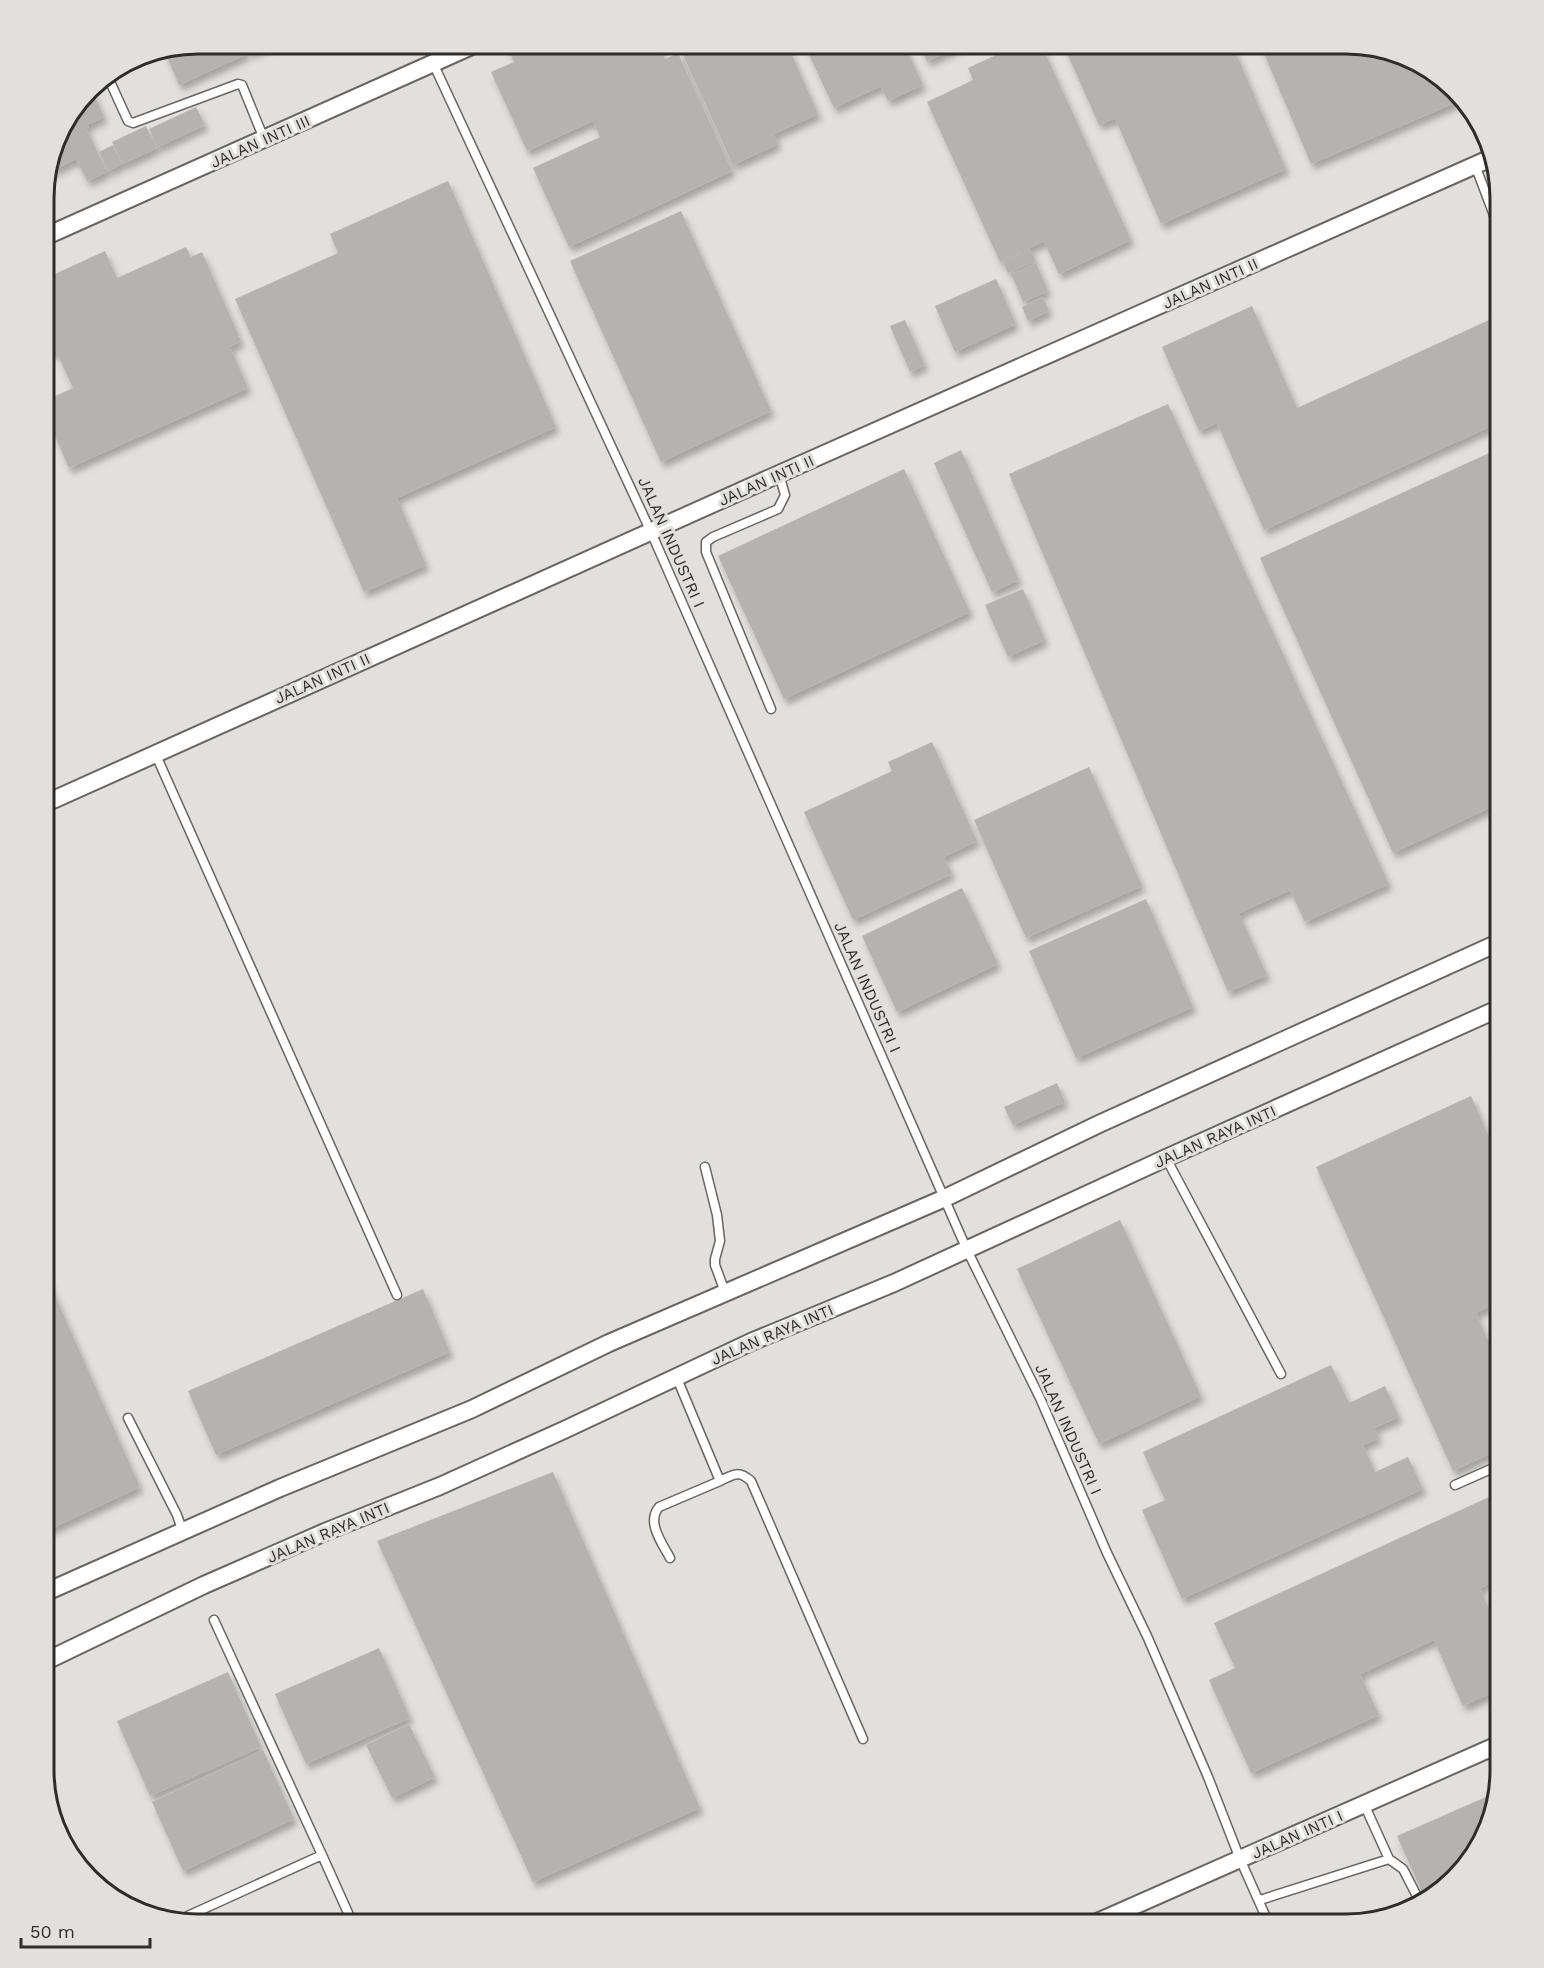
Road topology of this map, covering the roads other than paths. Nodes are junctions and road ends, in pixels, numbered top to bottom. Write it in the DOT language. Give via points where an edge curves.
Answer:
graph roads {
  1 [pos="453,54"];
  2 [pos="433,63"];
  3 [pos="111,83"];
  4 [pos="264,139"];
  5 [pos="1482,162"];
  6 [pos="1490,191"];
  7 [pos="54,233"];
  8 [pos="779,474"];
  9 [pos="651,532"];
  10 [pos="771,709"];
  11 [pos="155,753"];
  12 [pos="54,799"];
  13 [pos="1490,947"];
  14 [pos="1490,1012"];
  15 [pos="1166,1158"];
  16 [pos="705,1167"];
  17 [pos="945,1198"];
  18 [pos="967,1250"];
  19 [pos="725,1292"];
  20 [pos="397,1295"];
  21 [pos="1281,1374"];
  22 [pos="676,1376"];
  23 [pos="128,1418"];
  24 [pos="1490,1469"];
  25 [pos="720,1481"];
  26 [pos="1455,1485"];
  27 [pos="183,1533"];
  28 [pos="670,1558"];
  29 [pos="54,1589"];
  30 [pos="213,1620"];
  31 [pos="54,1657"];
  32 [pos="862,1739"];
  33 [pos="1490,1748"];
  34 [pos="1364,1804"];
  35 [pos="322,1855"];
  36 [pos="1240,1859"];
  37 [pos="1389,1859"];
  38 [pos="1417,1895"];
  39 [pos="1260,1900"];
  40 [pos="193,1914"];
  41 [pos="349,1914"];
  42 [pos="1116,1914"];
  43 [pos="1265,1914"];
  1 -- 2 [label="street, JALAN INTI III"];
  2 -- 4 [label="street, JALAN INTI III"];
  2 -- 9 [label="lane, JALAN INDUSTRI I"];
  3 -- 4 [label="lane" via="128,121 133,123 242,85"];
  4 -- 7 [label="street, JALAN INTI III"];
  5 -- 6 [label="lane"];
  5 -- 8 [label="street, JALAN INTI II"];
  8 -- 9 [label="street, JALAN INTI II"];
  8 -- 10 [label="lane" via="785,495 778,509 706,542 706,552"];
  9 -- 11 [label="street, JALAN INTI II"];
  9 -- 17 [label="lane, JALAN INDUSTRI I"];
  11 -- 12 [label="street, JALAN INTI II"];
  11 -- 20 [label="lane"];
  13 -- 17 [label="street"];
  14 -- 15 [label="street, JALAN RAYA INTI"];
  15 -- 18 [label="street, JALAN RAYA INTI"];
  15 -- 21 [label="lane"];
  16 -- 19 [label="lane" via="720,1241 715,1265"];
  17 -- 18 [label="lane, JALAN INDUSTRI I"];
  17 -- 19 [label="street"];
  18 -- 22 [label="street, JALAN RAYA INTI"];
  18 -- 36 [label="lane, JALAN INDUSTRI I" via="1040,1398 1147,1636"];
  19 -- 27 [label="street" via="472,1408"];
  22 -- 25 [label="lane"];
  22 -- 31 [label="street, JALAN RAYA INTI" via="440,1486 204,1585"];
  23 -- 27 [label="lane"];
  24 -- 26 [label="lane"];
  25 -- 28 [label="lane" via="654,1512 652,1521"];
  25 -- 32 [label="lane" via="734,1474 744,1474 751,1481"];
  27 -- 29 [label="street"];
  30 -- 35 [label="lane"];
  33 -- 34 [label="street, JALAN INTI I"];
  34 -- 36 [label="street, JALAN INTI I"];
  34 -- 37 [label="lane"];
  35 -- 40 [label="lane"];
  35 -- 41 [label="lane"];
  36 -- 39 [label="lane, JALAN INDUSTRI I"];
  36 -- 42 [label="street, JALAN INTI I"];
  37 -- 38 [label="lane" via="1403,1869"];
  37 -- 39 [label="lane"];
  39 -- 43 [label="lane, JALAN INDUSTRI I"];
}
